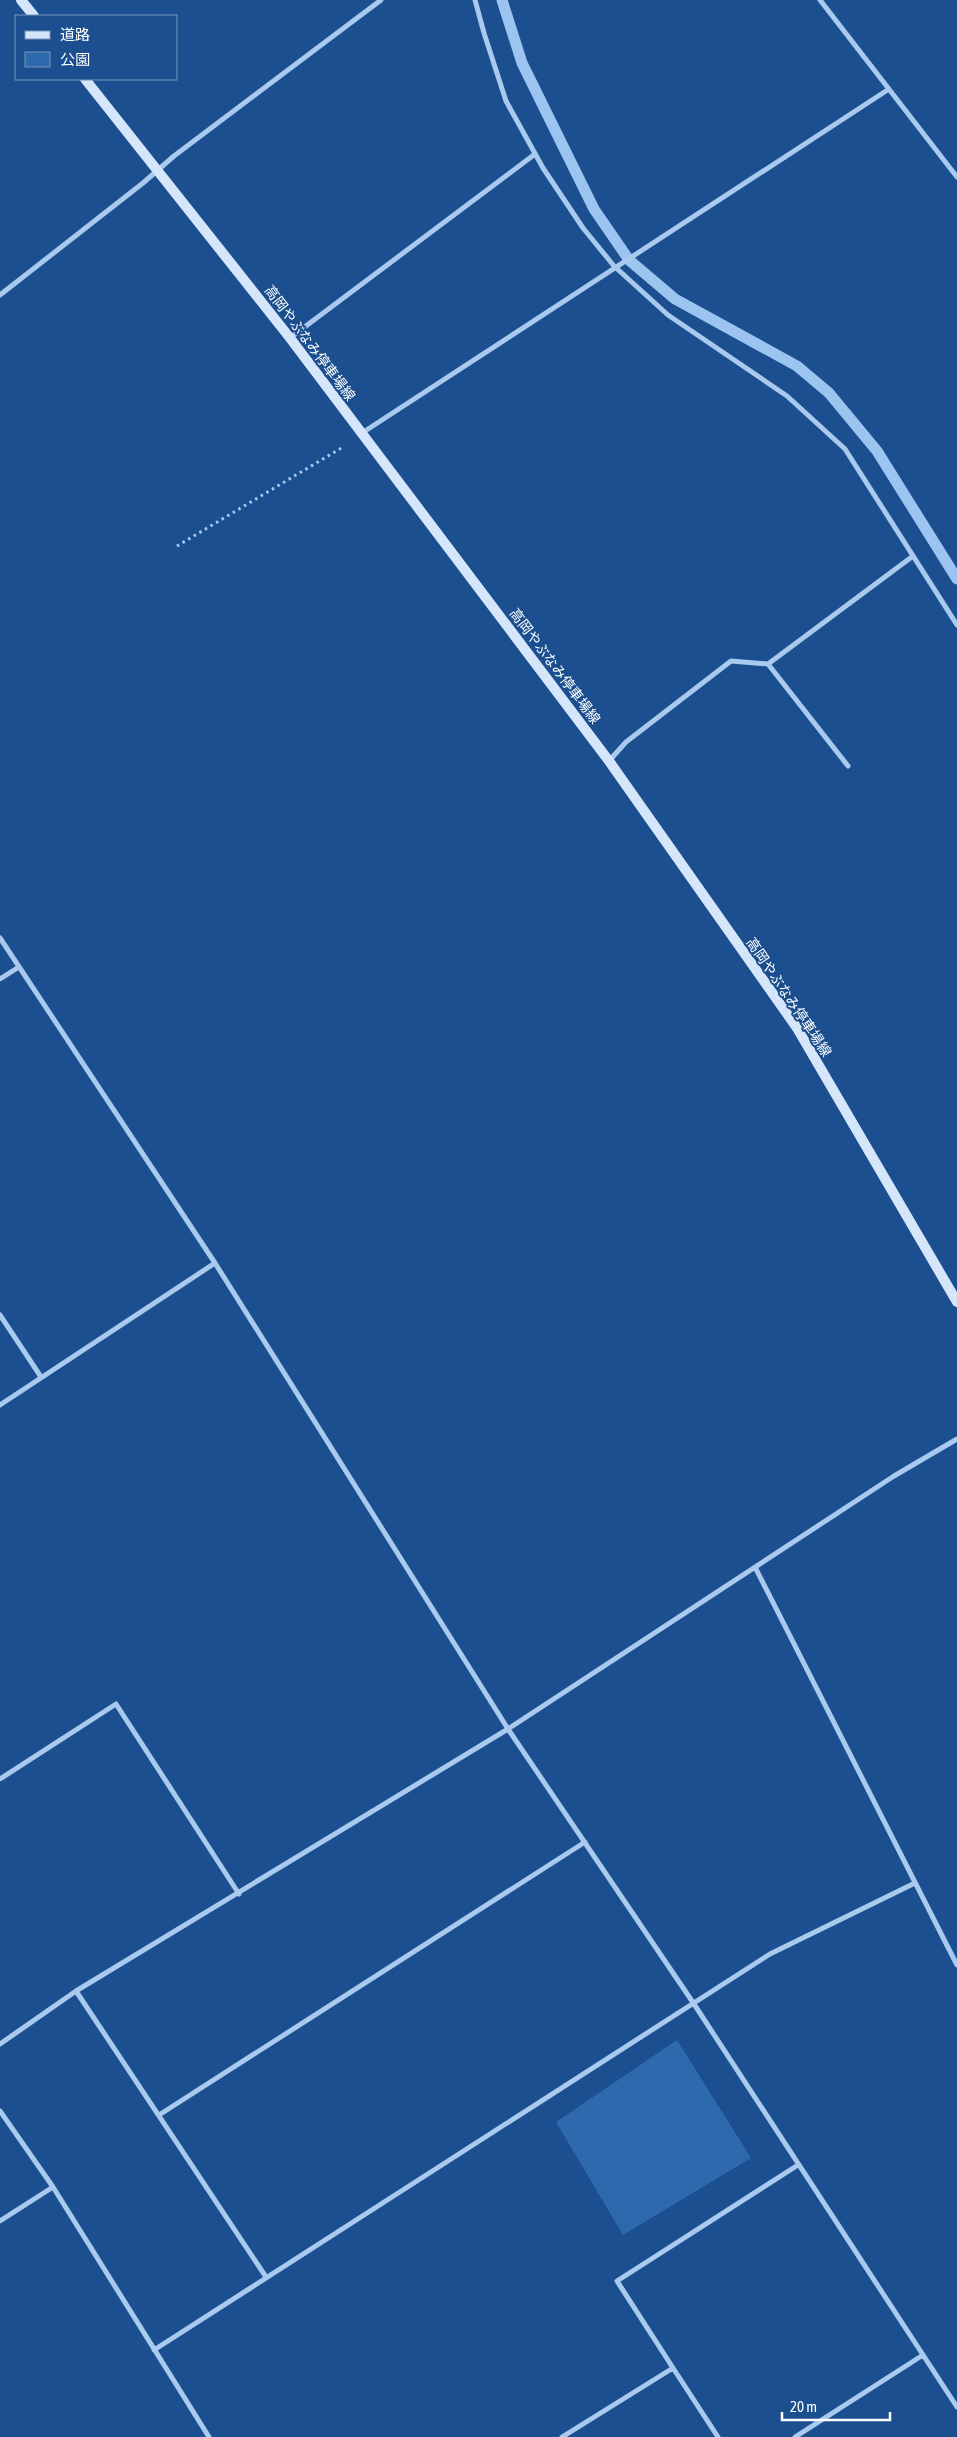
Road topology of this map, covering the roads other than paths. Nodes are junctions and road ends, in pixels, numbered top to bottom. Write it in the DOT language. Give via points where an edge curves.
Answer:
graph roads {
  1 [pos="20,0"];
  2 [pos="380,0"];
  3 [pos="475,0"];
  4 [pos="820,0"];
  5 [pos="33,15"];
  6 [pos="86,80"];
  7 [pos="889,89"];
  8 [pos="535,154"];
  9 [pos="158,169"];
  10 [pos="957,177"];
  11 [pos="614,266"];
  12 [pos="0,295"];
  13 [pos="290,338"];
  14 [pos="362,433"];
  15 [pos="913,556"];
  16 [pos="957,625"];
  17 [pos="768,664"];
  18 [pos="609,761"];
  19 [pos="848,766"];
  20 [pos="0,938"];
  21 [pos="19,967"];
  22 [pos="0,979"];
  23 [pos="215,1263"];
  24 [pos="957,1302"];
  25 [pos="0,1315"];
  26 [pos="41,1377"];
  27 [pos="0,1405"];
  28 [pos="957,1439"];
  29 [pos="755,1567"];
  30 [pos="508,1729"];
  31 [pos="0,1779"];
  32 [pos="585,1842"];
  33 [pos="916,1883"];
  34 [pos="239,1894"];
  35 [pos="957,1965"];
  36 [pos="76,1991"];
  37 [pos="694,2004"];
  38 [pos="0,2044"];
  39 [pos="0,2111"];
  40 [pos="159,2115"];
  41 [pos="798,2165"];
  42 [pos="53,2188"];
  43 [pos="0,2221"];
  44 [pos="266,2277"];
  45 [pos="154,2350"];
  46 [pos="923,2355"];
  47 [pos="673,2368"];
  48 [pos="957,2407"];
  49 [pos="209,2437"];
  50 [pos="562,2437"];
  51 [pos="718,2437"];
  52 [pos="795,2437"];
  1 -- 5 [label="main road"];
  2 -- 9 [label="street"];
  3 -- 8 [label="street" via="506,101"];
  4 -- 7 [label="street"];
  6 -- 9 [label="main road, 高岡やぶなみ停車場線"];
  7 -- 10 [label="street"];
  7 -- 11 [label="street"];
  8 -- 11 [label="street" via="583,228"];
  8 -- 13 [label="street"];
  9 -- 12 [label="street"];
  9 -- 13 [label="main road, 高岡やぶなみ停車場線"];
  11 -- 14 [label="street"];
  11 -- 15 [label="street" via="668,315 787,396 845,449"];
  13 -- 14 [label="main road, 高岡やぶなみ停車場線"];
  14 -- 18 [label="main road, 高岡やぶなみ停車場線"];
  15 -- 16 [label="street"];
  15 -- 17 [label="street"];
  17 -- 18 [label="street" via="731,661 626,742"];
  17 -- 19 [label="street"];
  18 -- 24 [label="main road, 高岡やぶなみ停車場線" via="797,1028"];
  20 -- 21 [label="street"];
  21 -- 22 [label="street"];
  21 -- 23 [label="street"];
  23 -- 26 [label="street"];
  23 -- 30 [label="street"];
  25 -- 26 [label="street"];
  26 -- 27 [label="street"];
  28 -- 29 [label="street"];
  29 -- 30 [label="street"];
  29 -- 33 [label="street"];
  30 -- 32 [label="street"];
  30 -- 34 [label="street"];
  31 -- 34 [label="street" via="116,1704"];
  32 -- 37 [label="street"];
  32 -- 40 [label="street"];
  33 -- 35 [label="street"];
  33 -- 37 [label="street" via="770,1954"];
  34 -- 36 [label="street"];
  36 -- 38 [label="street"];
  36 -- 40 [label="street"];
  37 -- 41 [label="street"];
  37 -- 44 [label="street"];
  39 -- 42 [label="street"];
  40 -- 44 [label="street"];
  41 -- 46 [label="street"];
  41 -- 47 [label="street" via="617,2281"];
  42 -- 43 [label="street"];
  42 -- 45 [label="street"];
  44 -- 45 [label="street"];
  45 -- 49 [label="street"];
  46 -- 48 [label="street"];
  46 -- 52 [label="street"];
  47 -- 50 [label="street"];
  47 -- 51 [label="street"];
}
